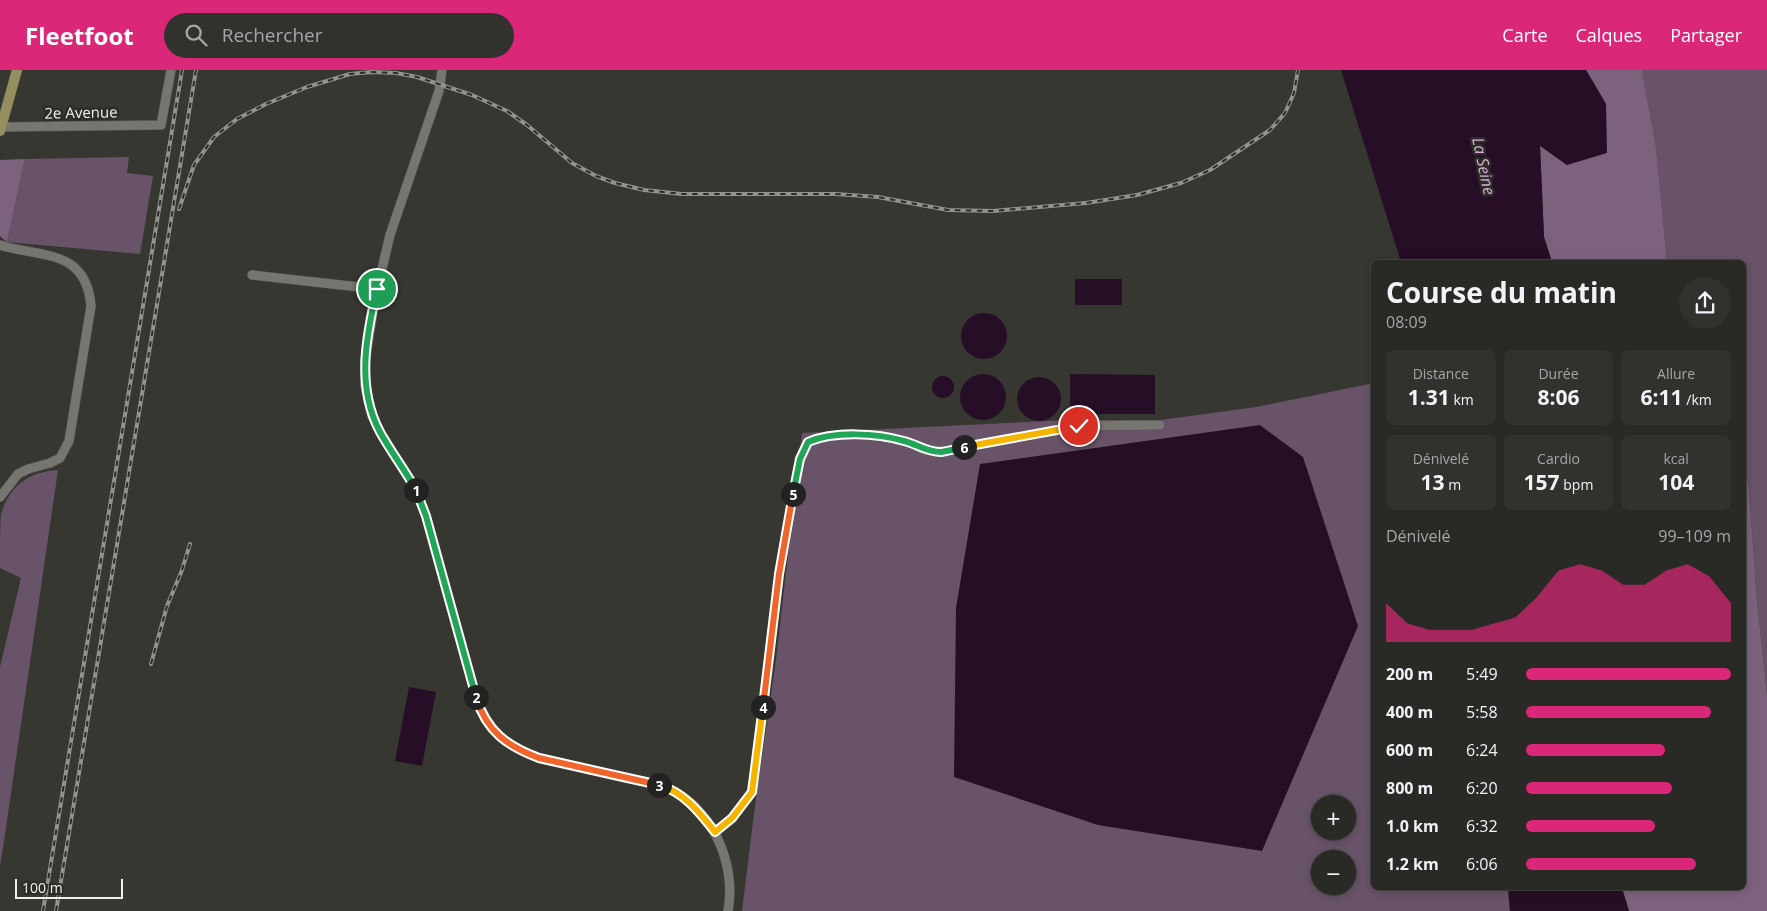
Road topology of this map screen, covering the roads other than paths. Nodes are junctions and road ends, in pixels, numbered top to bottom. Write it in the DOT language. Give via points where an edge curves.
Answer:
graph roads {
  1 [pos="16,70"];
  2 [pos="171,70"];
  3 [pos="442,70"];
  4 [pos="1,129"];
  5 [pos="0,245"];
  6 [pos="252,275"];
  7 [pos="377,289"];
  8 [pos="1160,425"];
  9 [pos="0,497"];
  10 [pos="715,832"];
  11 [pos="728,911"];
  1 -- 4 [label="main road"];
  2 -- 4 [label="street, 2e Avenue" via="161,125"];
  3 -- 7 [label="street" via="439,91 394,223"];
  5 -- 9 [label="street" via="55,256 69,264 80,273 90,300 90,318 69,442 60,458 18,474"];
  6 -- 7 [label="street"];
  7 -- 10 [label="street" via="365,361 365,385 372,416 416,490 423,508 485,719 506,742 522,752 676,792 689,801"];
  8 -- 10 [label="street" via="1079,426 940,452 923,450 888,437 819,437 808,442 800,459 779,574 752,792 732,818"];
  10 -- 11 [label="street" via="729,870"];
}
